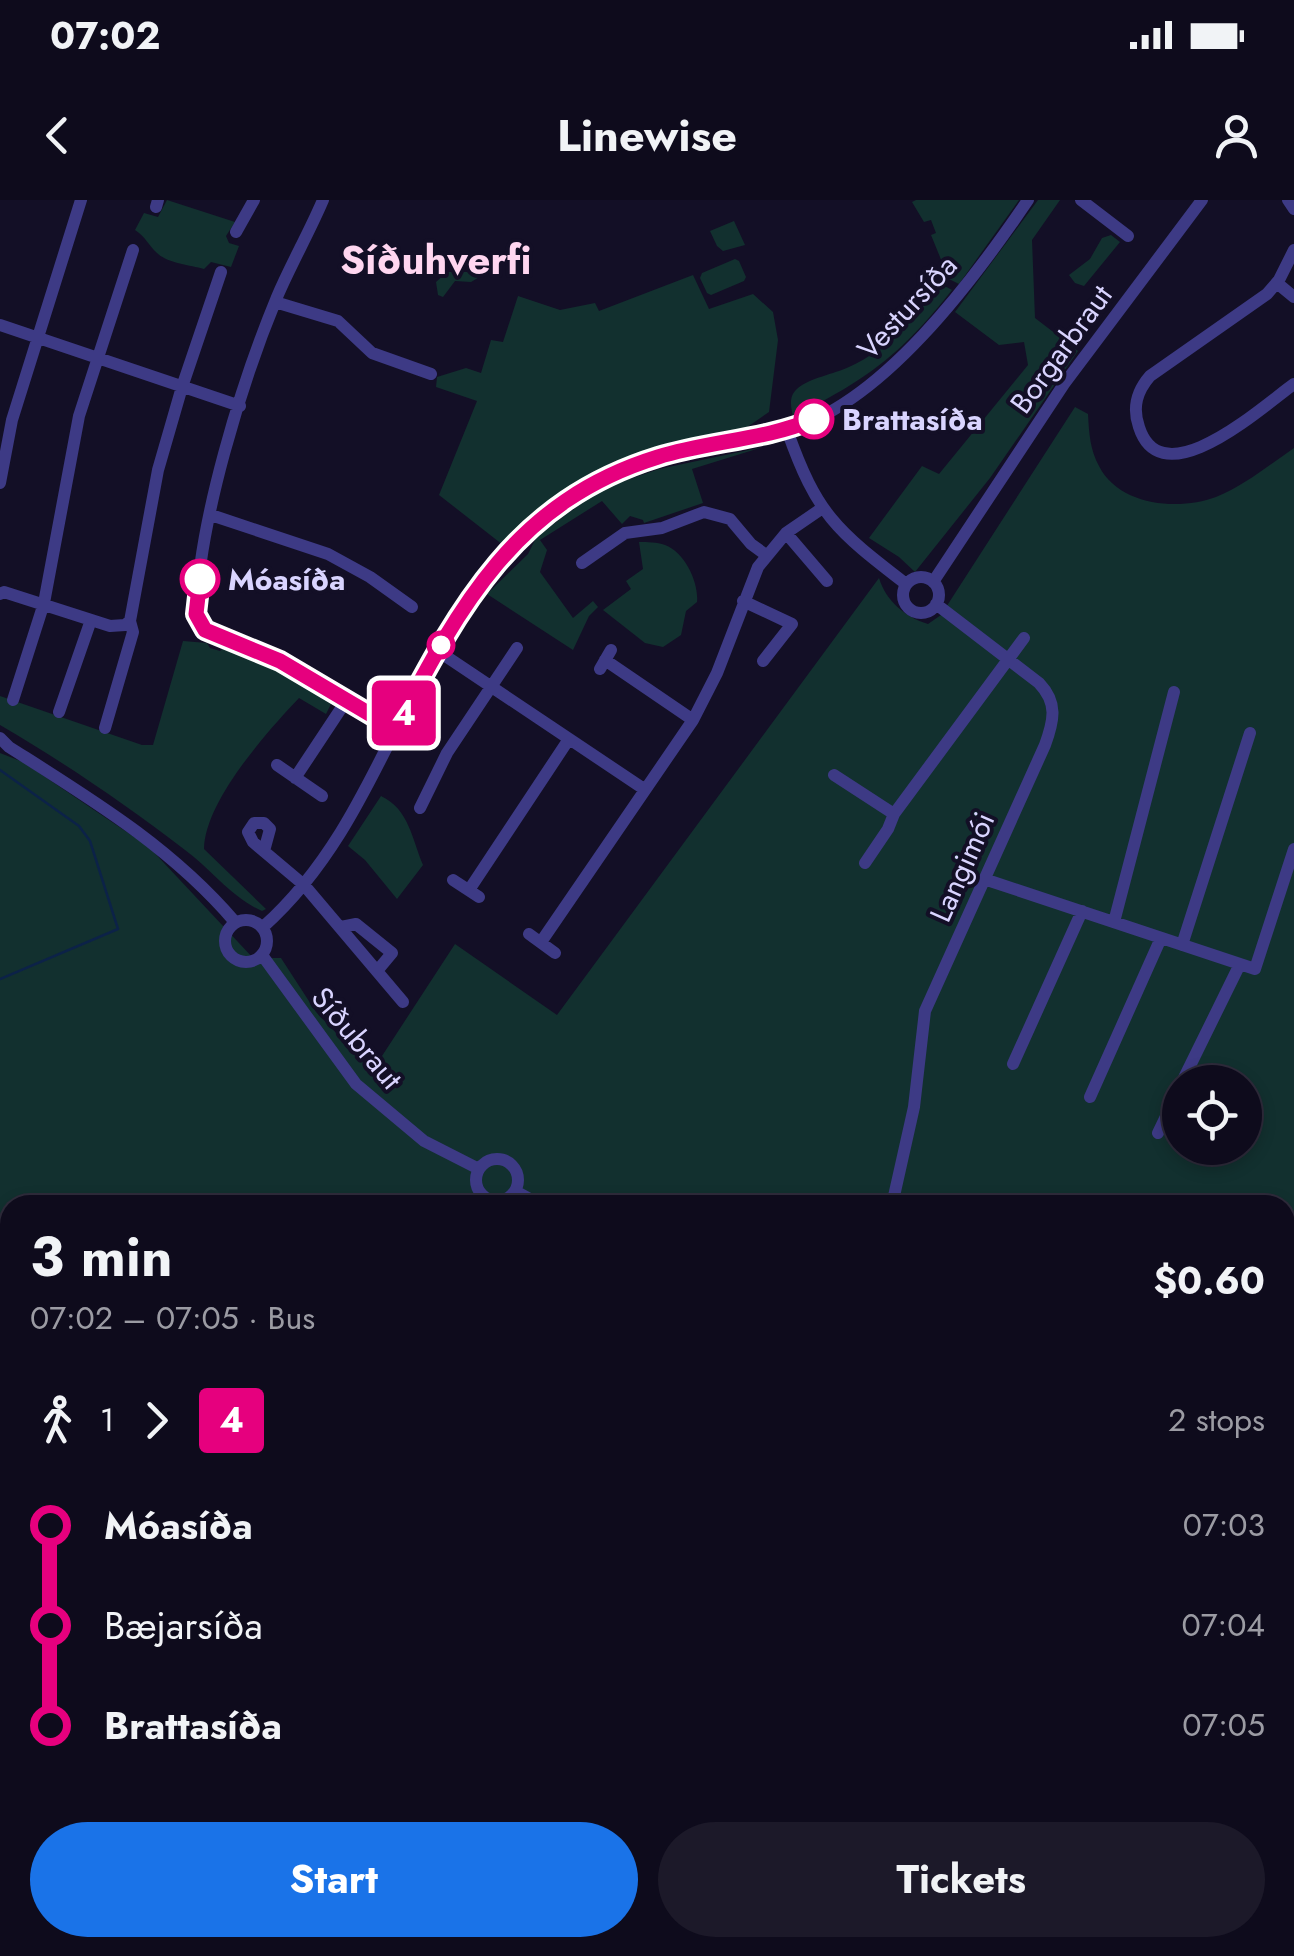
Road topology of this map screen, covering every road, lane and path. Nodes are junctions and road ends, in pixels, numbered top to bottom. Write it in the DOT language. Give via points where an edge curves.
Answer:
graph roads {
  1 [pos="80,200"];
  2 [pos="254,200"];
  3 [pos="323,200"];
  4 [pos="1028,200"];
  5 [pos="1081,200"];
  6 [pos="1202,200"];
  7 [pos="236,232"];
  8 [pos="1128,236"];
  9 [pos="133,250"];
  10 [pos="1294,250"];
  11 [pos="222,272"];
  12 [pos="1277,282"];
  13 [pos="1294,297"];
  14 [pos="275,302"];
  15 [pos="0,325"];
  16 [pos="38,337"];
  17 [pos="96,360"];
  18 [pos="431,374"];
  19 [pos="1294,384"];
  20 [pos="182,387"];
  21 [pos="240,406"];
  22 [pos="787,430"];
  23 [pos="0,483"];
  24 [pos="821,508"];
  25 [pos="211,516"];
  26 [pos="786,533"];
  27 [pos="766,555"];
  28 [pos="582,563"];
  29 [pos="827,581"];
  30 [pos="933,582"];
  31 [pos="906,584"];
  32 [pos="0,594"];
  33 [pos="743,600"];
  34 [pos="44,603"];
  35 [pos="936,604"];
  36 [pos="412,607"];
  37 [pos="91,620"];
  38 [pos="130,621"];
  39 [pos="1024,638"];
  40 [pos="517,648"];
  41 [pos="438,651"];
  42 [pos="605,659"];
  43 [pos="763,660"];
  44 [pos="1007,661"];
  45 [pos="491,687"];
  46 [pos="1174,692"];
  47 [pos="13,700"];
  48 [pos="346,701"];
  49 [pos="59,712"];
  50 [pos="692,720"];
  51 [pos="105,728"];
  52 [pos="395,729"];
  53 [pos="1250,733"];
  54 [pos="569,738"];
  55 [pos="3,743"];
  56 [pos="277,765"];
  57 [pos="834,775"];
  58 [pos="295,778"];
  59 [pos="644,790"];
  60 [pos="322,796"];
  61 [pos="420,808"];
  62 [pos="894,814"];
  63 [pos="1294,848"];
  64 [pos="264,851"];
  65 [pos="865,864"];
  66 [pos="984,879"];
  67 [pos="453,880"];
  68 [pos="304,886"];
  69 [pos="1082,911"];
  70 [pos="235,922"];
  71 [pos="1114,922"];
  72 [pos="262,927"];
  73 [pos="342,927"];
  74 [pos="1161,938"];
  75 [pos="1182,945"];
  76 [pos="555,953"];
  77 [pos="262,955"];
  78 [pos="1240,964"];
  79 [pos="378,972"];
  80 [pos="403,1002"];
  81 [pos="1013,1064"];
  82 [pos="1190,1065"];
  83 [pos="1090,1097"];
  84 [pos="1162,1124"];
  85 [pos="1158,1132"];
  86 [pos="479,1169"];
  87 [pos="514,1191"];
  88 [pos="483,1195"];
  89 [pos="509,1195"];
  90 [pos="522,1195"];
  91 [pos="894,1195"];
  1 -- 16 [label="street"];
  2 -- 7 [label="street"];
  3 -- 14 [label="street"];
  4 -- 22 [label="street, Vestursíða" via="900,360 841,404"];
  5 -- 8 [label="street"];
  6 -- 30 [label="street, Borgarbraut" via="1064,384"];
  9 -- 17 [label="street"];
  10 -- 12 [label="street"];
  11 -- 20 [label="street"];
  12 -- 13 [label="street"];
  12 -- 19 [label="street" via="1150,376 1136,418 1150,445 1185,455"];
  14 -- 18 [label="street" via="338,321 372,353"];
  14 -- 21 [label="street"];
  15 -- 16 [label="street"];
  16 -- 17 [label="street"];
  16 -- 23 [label="street"];
  17 -- 20 [label="street"];
  17 -- 34 [label="street" via="69,458"];
  20 -- 21 [label="street"];
  20 -- 38 [label="street" via="148,509"];
  21 -- 25 [label="street"];
  22 -- 24 [label="street"];
  22 -- 41 [label="street, Vestursíða" via="676,451 582,488 495,562"];
  24 -- 26 [label="street"];
  24 -- 31 [label="street" via="840,532"];
  25 -- 36 [label="street" via="328,554"];
  25 -- 48 [label="street" via="196,606 200,625 280,661"];
  26 -- 27 [label="street"];
  26 -- 29 [label="street"];
  27 -- 28 [label="street" via="730,519 704,512 628,532"];
  27 -- 33 [label="street"];
  30 -- 31 [label="street" via="922,577"];
  30 -- 35 [label="street"];
  31 -- 35 [label="street" via="904,601 911,610 922,613"];
  32 -- 34 [label="street"];
  33 -- 43 [label="street" via="796,620"];
  33 -- 50 [label="street" via="717,674"];
  34 -- 37 [label="street"];
  34 -- 47 [label="street"];
  35 -- 44 [label="street, Langimói"];
  37 -- 38 [label="street" via="110,626"];
  37 -- 49 [label="street"];
  38 -- 51 [label="street"];
  39 -- 44 [label="street"];
  40 -- 45 [label="street"];
  41 -- 45 [label="street"];
  41 -- 52 [label="street, Vestursíða"];
  42 -- 50 [label="street"];
  44 -- 62 [label="street"];
  44 -- 66 [label="street, Langimói" via="1046,690 1054,713"];
  45 -- 54 [label="street"];
  45 -- 61 [label="street" via="446,753"];
  46 -- 71 [label="street"];
  48 -- 52 [label="street"];
  48 -- 58 [label="street"];
  50 -- 59 [label="street"];
  52 -- 68 [label="street, Vestursíða" via="362,801"];
  53 -- 75 [label="street"];
  54 -- 59 [label="street"];
  54 -- 67 [label="street" via="474,894"];
  55 -- 70 [label="street" via="120,816"];
  56 -- 58 [label="street"];
  57 -- 62 [label="street"];
  58 -- 60 [label="street"];
  59 -- 76 [label="street" via="535,938"];
  62 -- 65 [label="street"];
  63 -- 78 [label="street" via="1255,969"];
  64 -- 68 [label="street"];
  66 -- 69 [label="street"];
  66 -- 91 [label="street, Langimói" via="925,1010 914,1107"];
  68 -- 72 [label="street, Vestursíða"];
  68 -- 73 [label="street"];
  69 -- 71 [label="street"];
  69 -- 81 [label="street"];
  70 -- 72 [label="street"];
  70 -- 77 [label="street" via="225,939 228,952 244,962"];
  71 -- 74 [label="street"];
  72 -- 77 [label="street" via="268,940"];
  73 -- 79 [label="street"];
  73 -- 79 [label="street" via="356,924 392,953"];
  74 -- 75 [label="street"];
  74 -- 83 [label="street"];
  75 -- 78 [label="street"];
  77 -- 86 [label="street, Síðubraut" via="356,1084 424,1141"];
  78 -- 82 [label="street"];
  79 -- 80 [label="street"];
  84 -- 85 [label="street"];
  86 -- 87 [label="street" via="492,1159 509,1163 517,1175"];
  86 -- 88 [label="street" via="476,1186"];
  87 -- 89 [label="street"];
  87 -- 90 [label="street"];
}
